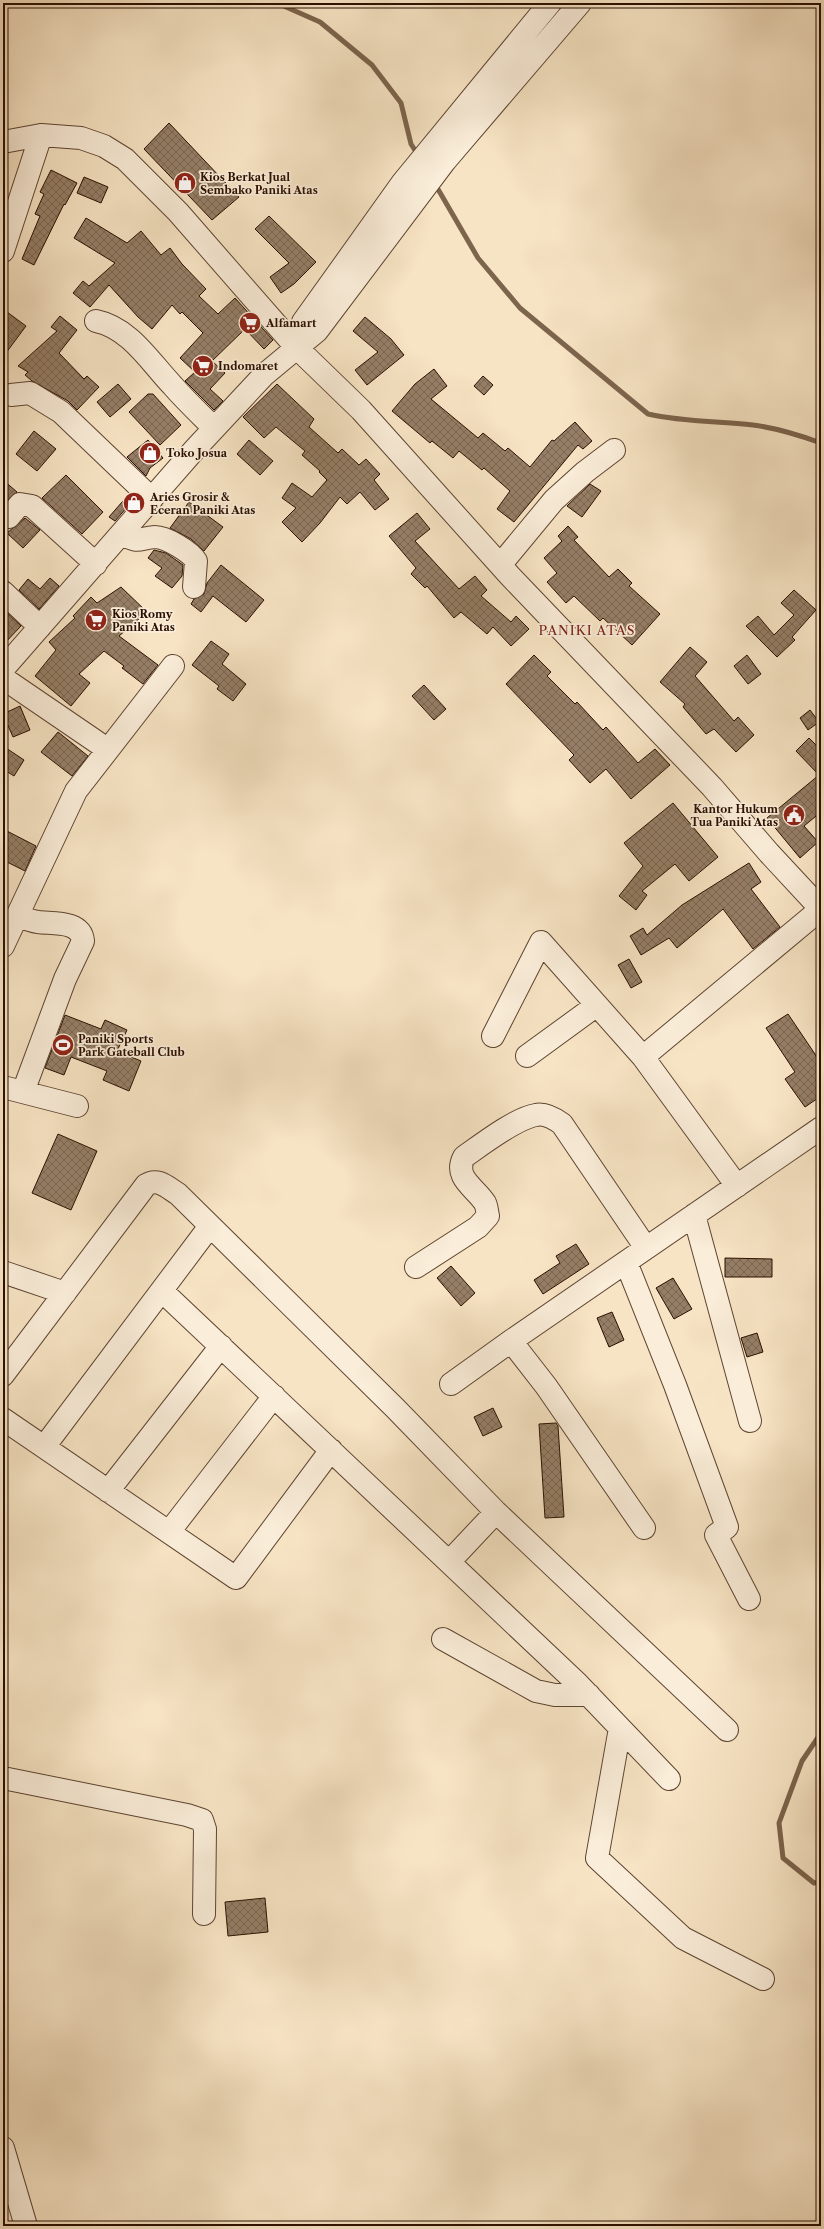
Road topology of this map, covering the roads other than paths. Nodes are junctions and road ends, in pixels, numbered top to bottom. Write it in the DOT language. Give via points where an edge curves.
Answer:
graph roads {
  1 [pos="550,3"];
  2 [pos="580,3"];
  3 [pos="41,135"];
  4 [pos="3,142"];
  5 [pos="438,155"];
  6 [pos="3,251"];
  7 [pos="96,321"];
  8 [pos="296,347"];
  9 [pos="11,395"];
  10 [pos="214,428"];
  11 [pos="614,450"];
  12 [pos="152,499"];
  13 [pos="9,517"];
  14 [pos="122,534"];
  15 [pos="96,564"];
  16 [pos="501,564"];
  17 [pos="194,587"];
  18 [pos="3,592"];
  19 [pos="40,627"];
  20 [pos="173,666"];
  21 [pos="3,670"];
  22 [pos="3,678"];
  23 [pos="107,749"];
  24 [pos="821,909"];
  25 [pos="17,915"];
  26 [pos="3,946"];
  27 [pos="597,1005"];
  28 [pos="493,1036"];
  29 [pos="527,1056"];
  30 [pos="643,1057"];
  31 [pos="13,1089"];
  32 [pos="77,1106"];
  33 [pos="821,1128"];
  34 [pos="736,1186"];
  35 [pos="694,1215"];
  36 [pos="210,1226"];
  37 [pos="646,1248"];
  38 [pos="626,1262"];
  39 [pos="416,1267"];
  40 [pos="3,1272"];
  41 [pos="162,1290"];
  42 [pos="65,1293"];
  43 [pos="511,1341"];
  44 [pos="221,1346"];
  45 [pos="3,1375"];
  46 [pos="451,1384"];
  47 [pos="274,1396"];
  48 [pos="3,1419"];
  49 [pos="750,1421"];
  50 [pos="44,1447"];
  51 [pos="331,1450"];
  52 [pos="108,1491"];
  53 [pos="496,1512"];
  54 [pos="644,1528"];
  55 [pos="170,1532"];
  56 [pos="449,1562"];
  57 [pos="749,1599"];
  58 [pos="443,1639"];
  59 [pos="589,1695"];
  60 [pos="620,1728"];
  61 [pos="727,1730"];
  62 [pos="3,1778"];
  63 [pos="669,1780"];
  64 [pos="204,1914"];
  65 [pos="763,1979"];
  66 [pos="3,2148"];
  67 [pos="26,2226"];
  1 -- 5 [label="street"];
  2 -- 5 [label="street"];
  3 -- 4 [label="street"];
  3 -- 6 [label="street"];
  3 -- 8 [label="street" via="81,138 104,146 125,159 178,212"];
  5 -- 8 [label="street" via="411,189 317,331"];
  7 -- 10 [label="street" via="106,323 129,338"];
  8 -- 10 [label="street" via="264,375"];
  8 -- 16 [label="street" via="361,410"];
  9 -- 12 [label="street" via="30,393 61,412"];
  10 -- 12 [label="street"];
  11 -- 16 [label="street" via="554,500"];
  12 -- 14 [label="street"];
  13 -- 15 [label="street" via="20,504 32,506"];
  14 -- 15 [label="street"];
  14 -- 17 [label="street" via="135,541 157,537 190,553 196,561"];
  15 -- 19 [label="street"];
  16 -- 24 [label="street" via="585,656 712,787"];
  18 -- 19 [label="street"];
  19 -- 21 [label="street"];
  20 -- 23 [label="street"];
  22 -- 23 [label="street"];
  23 -- 25 [label="street" via="76,791"];
  24 -- 30 [label="street"];
  25 -- 26 [label="street"];
  25 -- 31 [label="street" via="30,920 71,926 81,934 83,941"];
  27 -- 28 [label="street" via="541,942"];
  27 -- 29 [label="street"];
  27 -- 30 [label="street"];
  30 -- 34 [label="street"];
  31 -- 32 [label="street"];
  33 -- 34 [label="street"];
  34 -- 35 [label="street"];
  35 -- 37 [label="street"];
  35 -- 49 [label="street"];
  36 -- 41 [label="street"];
  36 -- 42 [label="street" via="178,1194 160,1182 152,1182 146,1185"];
  36 -- 53 [label="street" via="395,1408"];
  37 -- 38 [label="street"];
  37 -- 39 [label="street" via="562,1124 537,1114 511,1126 464,1157 461,1163 464,1180 486,1204 488,1216 478,1227"];
  38 -- 43 [label="street"];
  38 -- 57 [label="street" via="727,1527 716,1535"];
  40 -- 42 [label="street"];
  41 -- 44 [label="street"];
  41 -- 50 [label="street"];
  42 -- 45 [label="street"];
  43 -- 46 [label="street"];
  43 -- 54 [label="street" via="546,1386"];
  44 -- 47 [label="street"];
  44 -- 52 [label="street"];
  47 -- 51 [label="street"];
  47 -- 55 [label="street"];
  48 -- 50 [label="street"];
  50 -- 52 [label="street"];
  51 -- 55 [label="street" via="236,1578"];
  51 -- 56 [label="street"];
  52 -- 55 [label="street"];
  53 -- 56 [label="street"];
  53 -- 61 [label="street"];
  56 -- 59 [label="street"];
  58 -- 59 [label="street" via="536,1691 555,1695"];
  59 -- 60 [label="street"];
  60 -- 63 [label="street"];
  60 -- 65 [label="street" via="597,1858 683,1938"];
  62 -- 64 [label="street" via="202,1820 205,1829"];
  66 -- 67 [label="street"];
}
